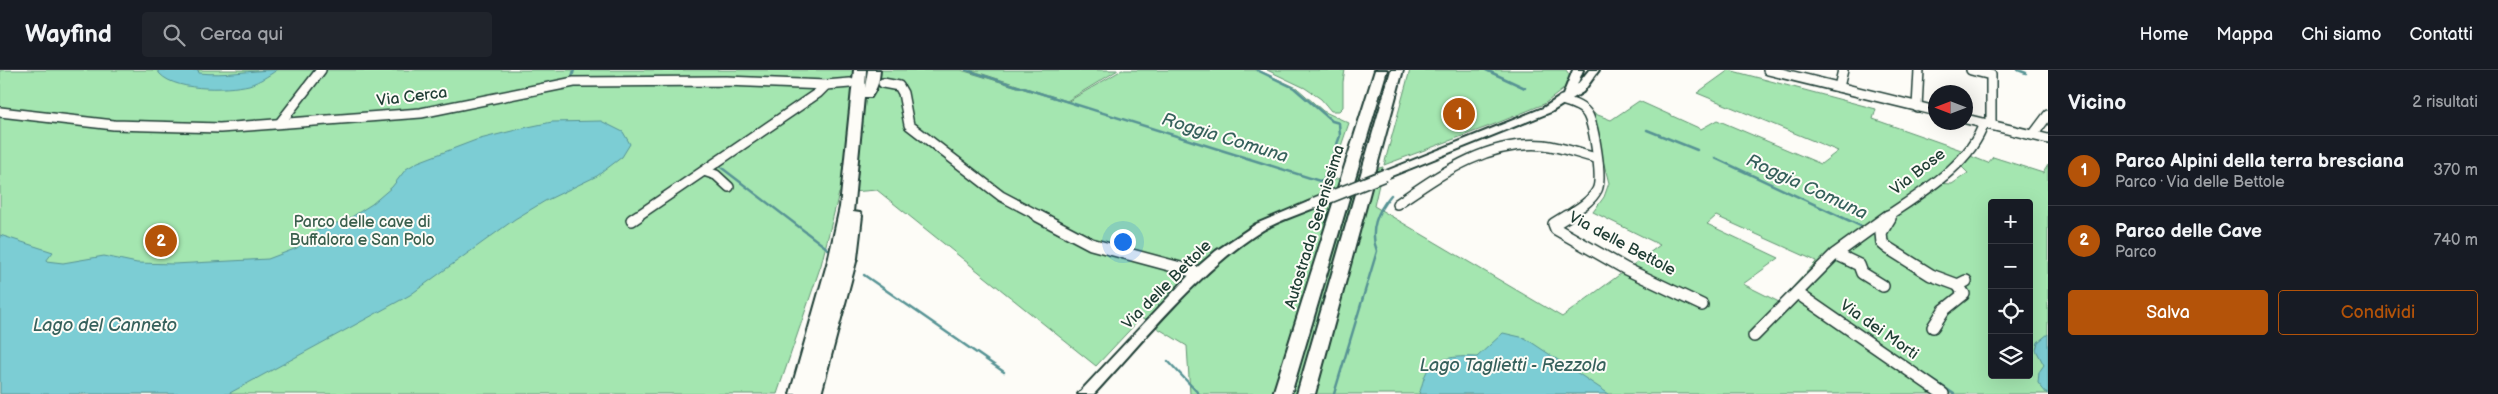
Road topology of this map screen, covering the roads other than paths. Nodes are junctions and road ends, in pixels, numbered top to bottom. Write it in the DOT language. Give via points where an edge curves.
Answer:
graph roads {
  1 [pos="321,70"];
  2 [pos="854,70"];
  3 [pos="860,70"];
  4 [pos="869,70"];
  5 [pos="874,70"];
  6 [pos="1381,70"];
  7 [pos="1397,70"];
  8 [pos="1578,70"];
  9 [pos="1594,70"];
  10 [pos="1768,70"];
  11 [pos="1843,70"];
  12 [pos="1919,70"];
  13 [pos="1977,71"];
  14 [pos="883,82"];
  15 [pos="826,85"];
  16 [pos="1839,87"];
  17 [pos="858,89"];
  18 [pos="1565,98"];
  19 [pos="1917,107"];
  20 [pos="1928,110"];
  21 [pos="0,112"];
  22 [pos="2048,115"];
  23 [pos="1973,121"];
  24 [pos="280,123"];
  25 [pos="1987,124"];
  26 [pos="2033,135"];
  27 [pos="2048,139"];
  28 [pos="1596,158"];
  29 [pos="704,171"];
  30 [pos="729,187"];
  31 [pos="1397,204"];
  32 [pos="1893,213"];
  33 [pos="632,220"];
  34 [pos="1836,254"];
  35 [pos="1199,273"];
  36 [pos="1883,286"];
  37 [pos="1797,293"];
  38 [pos="1702,305"];
  39 [pos="1934,327"];
  40 [pos="819,328"];
  41 [pos="1754,336"];
  42 [pos="789,394"];
  43 [pos="799,394"];
  44 [pos="812,394"];
  45 [pos="1085,394"];
  46 [pos="1282,394"];
  47 [pos="1306,394"];
  48 [pos="1943,394"];
  1 -- 24 [label="street"];
  2 -- 17 [label="highway" via="853,80"];
  3 -- 17 [label="highway"];
  4 -- 17 [label="highway"];
  5 -- 17 [label="highway" via="873,84"];
  6 -- 46 [label="highway, Autostrada Serenissima"];
  7 -- 47 [label="highway"];
  8 -- 18 [label="main road"];
  9 -- 18 [label="main road, Via delle Bettole" via="1579,90"];
  10 -- 16 [label="street"];
  11 -- 16 [label="street"];
  12 -- 19 [label="street"];
  13 -- 25 [label="street" via="1991,75"];
  14 -- 35 [label="street" via="899,86 903,92 908,125 1001,196 1091,244"];
  15 -- 17 [label="street, Via Cerca"];
  15 -- 24 [label="street, Via Cerca" via="742,81 574,82 421,112"];
  15 -- 29 [label="street"];
  16 -- 19 [label="street"];
  17 -- 40 [label="highway" via="847,207"];
  17 -- 44 [label="highway" via="856,207 849,258"];
  18 -- 28 [label="street, Via delle Bettole" via="1586,112"];
  18 -- 35 [label="main road, Via delle Bettole, bridge" via="1547,110 1260,227"];
  19 -- 20 [label="street"];
  21 -- 24 [label="street, Via Cerca" via="160,128"];
  22 -- 26 [label="street"];
  23 -- 25 [label="street"];
  25 -- 26 [label="street"];
  25 -- 32 [label="street, Via Bose" via="1960,161"];
  26 -- 27 [label="street"];
  28 -- 31 [label="street" via="1544,145 1500,146 1436,177"];
  28 -- 38 [label="street, Via delle Bettole" via="1601,174 1598,189 1585,204 1554,224 1556,229 1626,269"];
  29 -- 30 [label="street" via="716,175"];
  29 -- 33 [label="street"];
  32 -- 34 [label="street, Via Bose"];
  32 -- 39 [label="street" via="1882,233 1882,243 1894,254 1948,282 1962,283 1964,294 1944,310"];
  34 -- 36 [label="street" via="1859,265 1862,273"];
  34 -- 37 [label="street, Via Bose"];
  35 -- 45 [label="main road, Via delle Bettole"];
  37 -- 41 [label="street, Via Bose"];
  37 -- 48 [label="street, Via dei Morti"];
  40 -- 42 [label="highway" via="805,345"];
  40 -- 43 [label="highway"];
}
